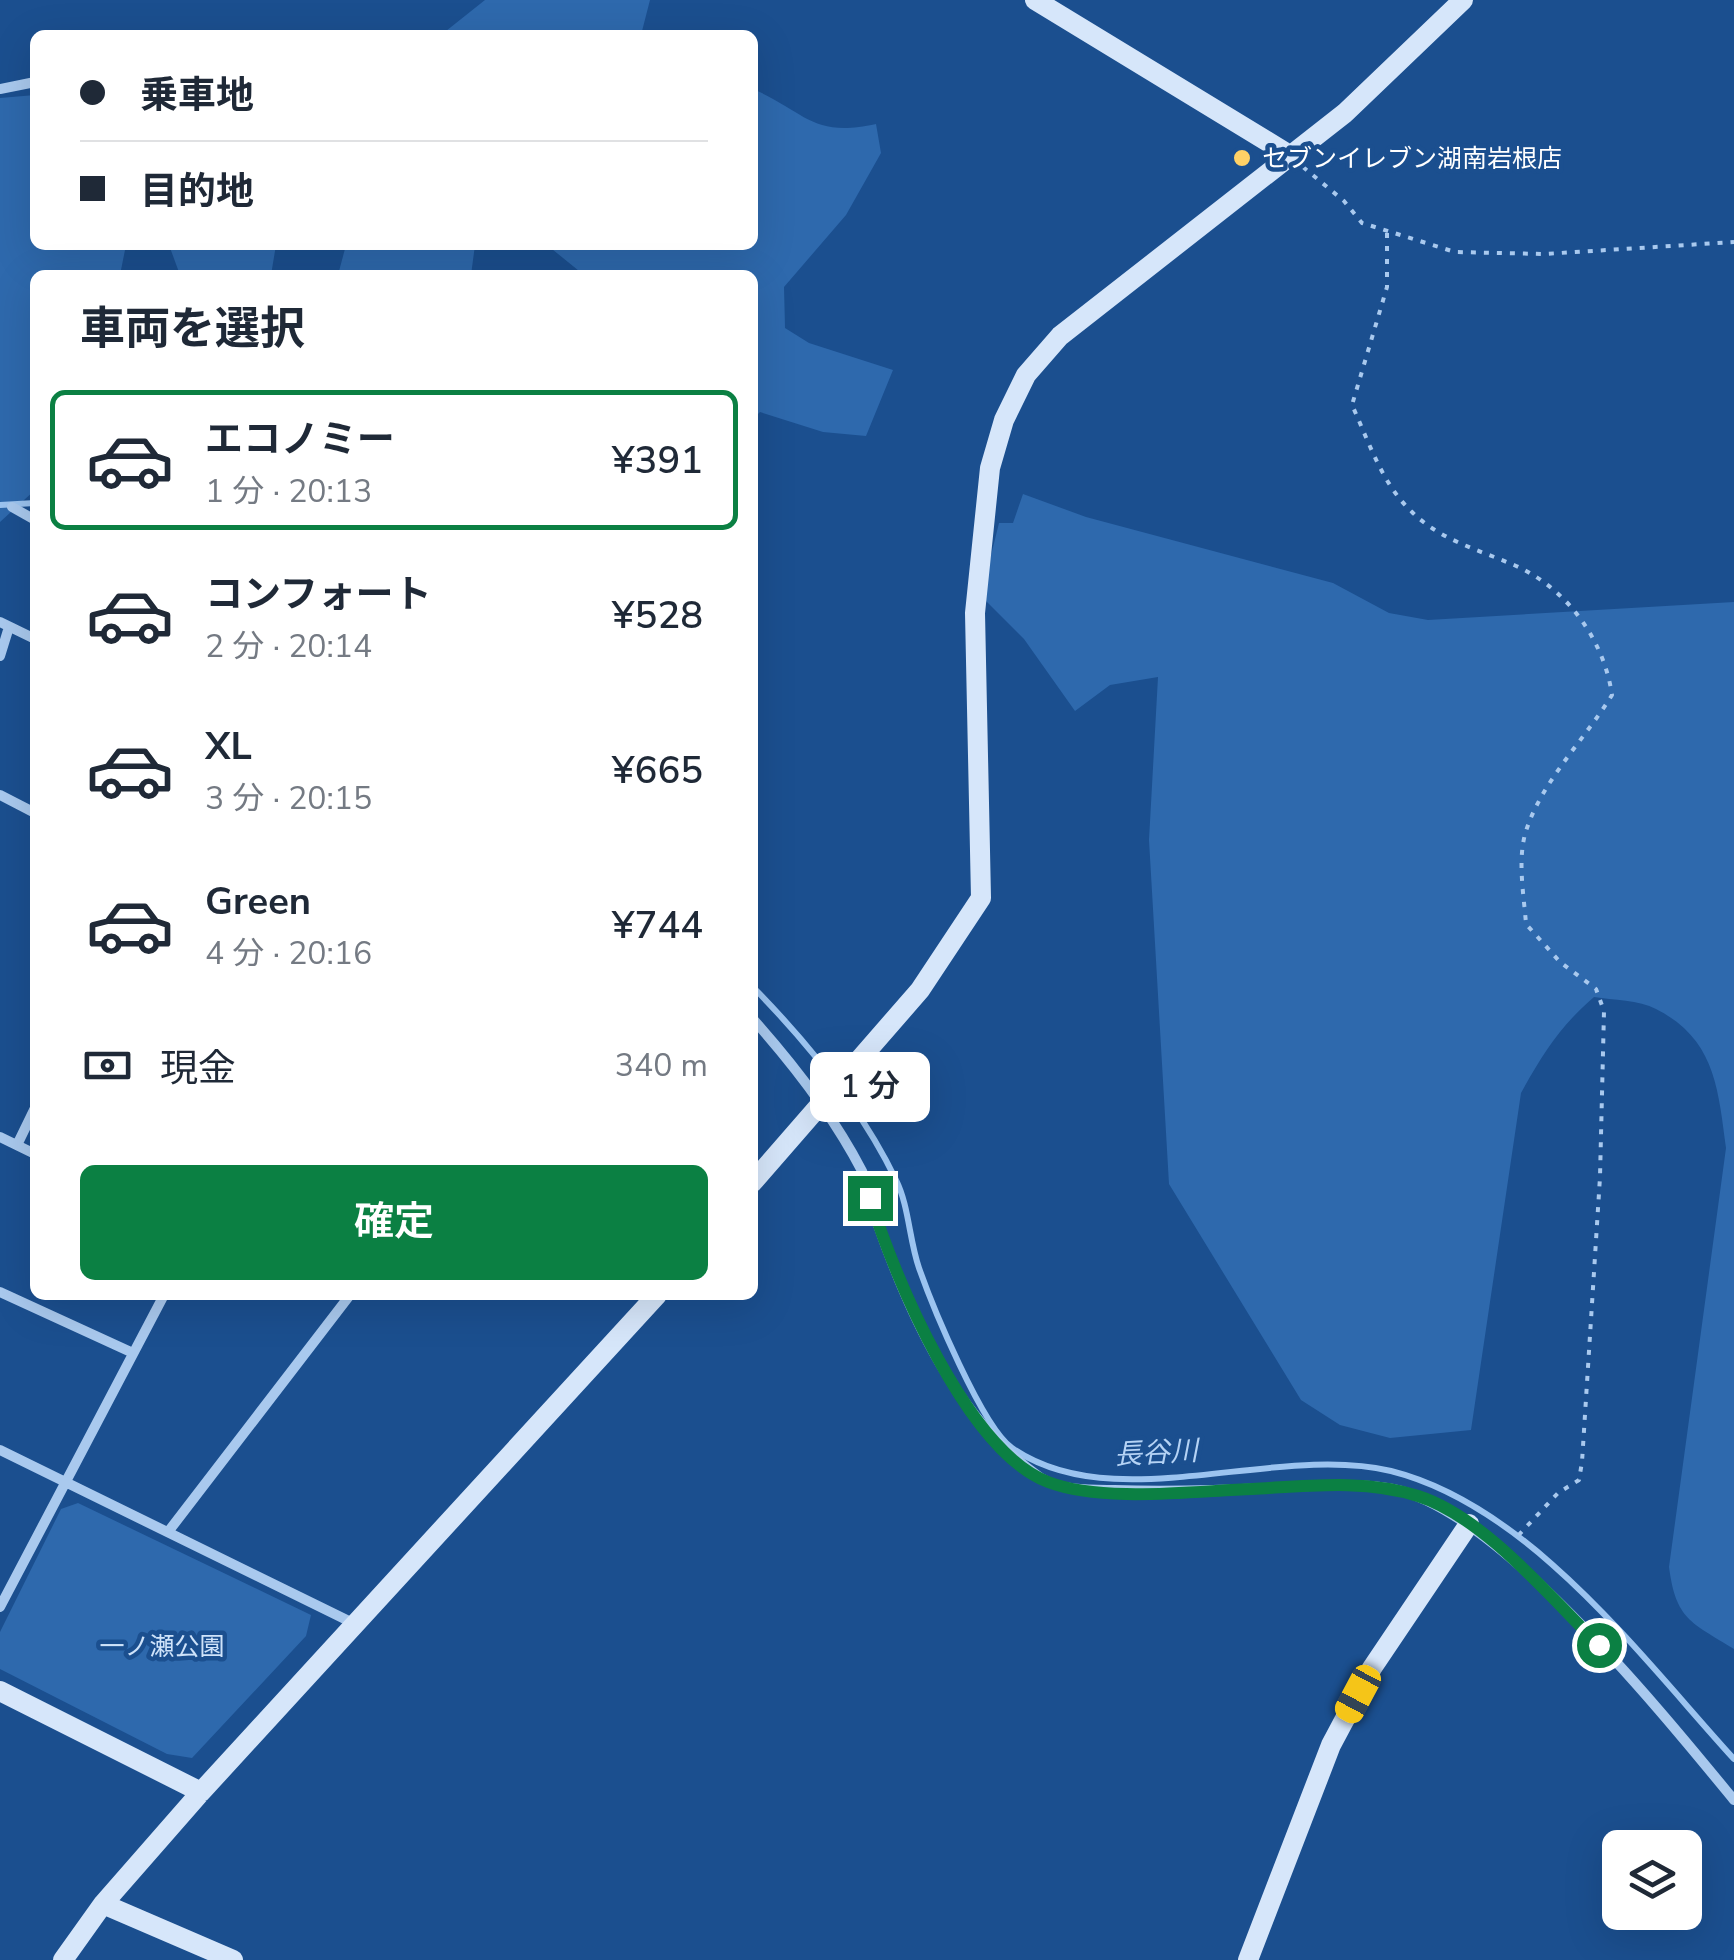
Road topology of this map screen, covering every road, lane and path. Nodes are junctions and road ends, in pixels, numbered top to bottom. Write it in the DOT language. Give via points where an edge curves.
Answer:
graph roads {
  1 [pos="1036,0"];
  2 [pos="1463,0"];
  3 [pos="30,83"];
  4 [pos="0,89"];
  5 [pos="1288,154"];
  6 [pos="1387,232"];
  7 [pos="1734,242"];
  8 [pos="12,508"];
  9 [pos="30,517"];
  10 [pos="5,624"];
  11 [pos="30,636"];
  12 [pos="0,656"];
  13 [pos="0,796"];
  14 [pos="30,811"];
  15 [pos="758,1025"];
  16 [pos="821,1102"];
  17 [pos="30,1118"];
  18 [pos="0,1137"];
  19 [pos="17,1145"];
  20 [pos="30,1152"];
  21 [pos="758,1176"];
  22 [pos="0,1292"];
  23 [pos="161,1300"];
  24 [pos="346,1300"];
  25 [pos="646,1300"];
  26 [pos="133,1353"];
  27 [pos="0,1450"];
  28 [pos="66,1484"];
  29 [pos="1469,1524"];
  30 [pos="168,1532"];
  31 [pos="1502,1552"];
  32 [pos="0,1607"];
  33 [pos="356,1624"];
  34 [pos="0,1691"];
  35 [pos="201,1792"];
  36 [pos="1734,1800"];
  37 [pos="103,1904"];
  38 [pos="63,1960"];
  39 [pos="233,1960"];
  40 [pos="1248,1960"];
  1 -- 5 [label="street"];
  2 -- 5 [label="street" via="1345,113"];
  3 -- 4 [label="street"];
  5 -- 6 [label="path" via="1362,223"];
  5 -- 16 [label="street" via="1060,336 1026,375 1011,405 990,468 975,613 981,898 920,990"];
  6 -- 7 [label="path" via="1455,252 1544,254"];
  6 -- 31 [label="path" via="1386,287 1352,406 1392,491 1446,536 1516,566 1563,597 1607,660 1612,695 1560,767 1525,833 1526,924 1596,989 1604,1011 1600,1178 1579,1480"];
  8 -- 9 [label="street"];
  10 -- 11 [label="street"];
  10 -- 12 [label="street"];
  13 -- 14 [label="street"];
  15 -- 16 [label="street"];
  16 -- 21 [label="street"];
  16 -- 29 [label="street" via="863,1174 908,1296 948,1376 984,1430 1045,1481 1130,1491 1392,1488"];
  17 -- 19 [label="street"];
  18 -- 19 [label="street"];
  19 -- 20 [label="street"];
  22 -- 26 [label="street"];
  23 -- 26 [label="street"];
  24 -- 30 [label="street"];
  25 -- 33 [label="street"];
  26 -- 28 [label="street"];
  27 -- 28 [label="street"];
  28 -- 30 [label="street"];
  28 -- 32 [label="street"];
  29 -- 31 [label="street"];
  29 -- 40 [label="street" via="1372,1668 1331,1745"];
  30 -- 33 [label="street"];
  31 -- 36 [label="street" via="1623,1668"];
  33 -- 35 [label="street"];
  34 -- 35 [label="street"];
  35 -- 37 [label="street"];
  37 -- 38 [label="street"];
  37 -- 39 [label="street"];
}
